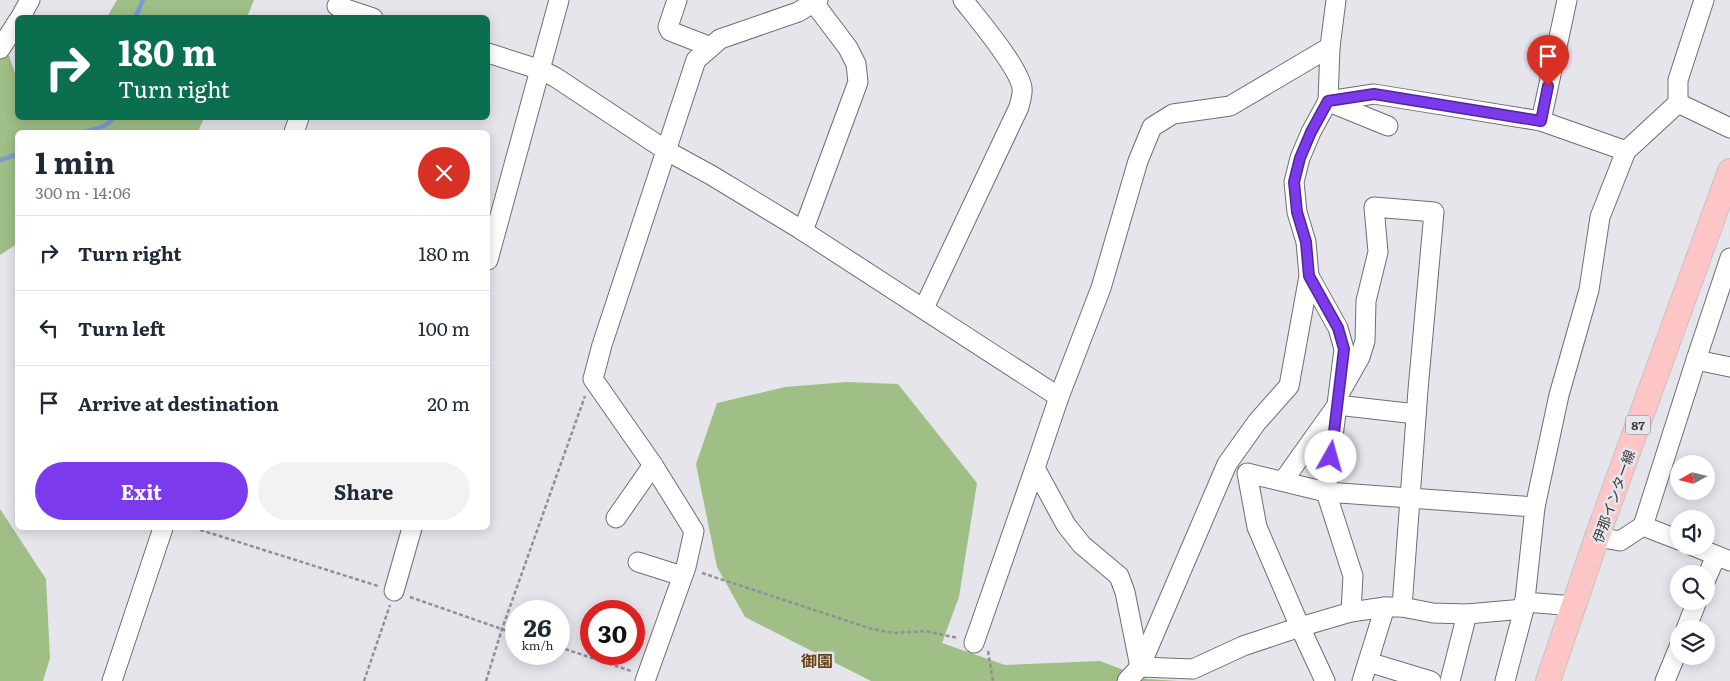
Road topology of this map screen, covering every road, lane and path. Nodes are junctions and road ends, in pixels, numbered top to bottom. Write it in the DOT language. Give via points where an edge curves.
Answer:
graph roads {
  1 [pos="30,0"];
  2 [pos="559,0"];
  3 [pos="677,0"];
  4 [pos="962,0"];
  5 [pos="1336,0"];
  6 [pos="1567,0"];
  7 [pos="1704,0"];
  8 [pos="816,1"];
  9 [pos="337,8"];
  10 [pos="22,15"];
  11 [pos="362,15"];
  12 [pos="15,26"];
  13 [pos="711,47"];
  14 [pos="1330,47"];
  15 [pos="0,49"];
  16 [pos="490,54"];
  17 [pos="541,70"];
  18 [pos="1328,101"];
  19 [pos="1678,103"];
  20 [pos="1541,121"];
  21 [pos="1388,126"];
  22 [pos="1730,128"];
  23 [pos="667,151"];
  24 [pos="1626,151"];
  25 [pos="1730,171"];
  26 [pos="803,231"];
  27 [pos="490,253"];
  28 [pos="1730,258"];
  29 [pos="1309,276"];
  30 [pos="924,308"];
  31 [pos="1696,360"];
  32 [pos="1730,367"];
  33 [pos="593,378"];
  34 [pos="1060,397"];
  35 [pos="1338,400"];
  36 [pos="1416,414"];
  37 [pos="1227,464"];
  38 [pos="653,465"];
  39 [pos="1035,468"];
  40 [pos="1247,473"];
  41 [pos="1283,481"];
  42 [pos="1326,492"];
  43 [pos="1410,499"];
  44 [pos="1535,507"];
  45 [pos="616,518"];
  46 [pos="1644,526"];
  47 [pos="162,530"];
  48 [pos="200,530"];
  49 [pos="411,530"];
  50 [pos="1670,536"];
  51 [pos="1597,537"];
  52 [pos="1723,558"];
  53 [pos="638,562"];
  54 [pos="1715,568"];
  55 [pos="684,572"];
  56 [pos="394,591"];
  57 [pos="1524,606"];
  58 [pos="1575,606"];
  59 [pos="1393,607"];
  60 [pos="1351,612"];
  61 [pos="1467,614"];
  62 [pos="1300,627"];
  63 [pos="502,629"];
  64 [pos="505,630"];
  65 [pos="974,642"];
  66 [pos="570,651"];
  67 [pos="1368,662"];
  68 [pos="1672,665"];
  69 [pos="1140,667"];
  70 [pos="646,678"];
  71 [pos="1317,678"];
  72 [pos="112,681"];
  73 [pos="364,681"];
  74 [pos="486,681"];
  75 [pos="993,681"];
  76 [pos="1128,681"];
  77 [pos="1362,681"];
  78 [pos="1431,681"];
  79 [pos="1450,681"];
  80 [pos="1504,681"];
  81 [pos="1548,681"];
  82 [pos="1665,681"];
  1 -- 10 [label="street"];
  2 -- 17 [label="street"];
  3 -- 13 [label="street" via="668,27 670,32"];
  4 -- 30 [label="street" via="998,44 1022,88 1019,107"];
  5 -- 14 [label="street"];
  6 -- 20 [label="street"];
  7 -- 19 [label="street" via="1678,80"];
  8 -- 13 [label="street" via="798,12 720,39"];
  8 -- 26 [label="street" via="848,48 856,64 858,82"];
  9 -- 11 [label="street"];
  12 -- 15 [label="street"];
  13 -- 23 [label="street" via="696,60"];
  14 -- 18 [label="street"];
  14 -- 34 [label="street" via="1230,106 1173,114 1152,127 1138,161 1101,288"];
  16 -- 17 [label="street"];
  17 -- 23 [label="street" via="571,86"];
  17 -- 27 [label="street"];
  18 -- 20 [label="street" via="1374,94"];
  18 -- 21 [label="street"];
  18 -- 29 [label="street" via="1300,158 1294,182"];
  19 -- 22 [label="street"];
  19 -- 24 [label="street"];
  20 -- 24 [label="street"];
  23 -- 26 [label="street"];
  23 -- 33 [label="street"];
  24 -- 44 [label="street" via="1600,217 1589,290 1559,395"];
  25 -- 51 [label="main road, 伊那インター線 / 87"];
  26 -- 30 [label="street"];
  28 -- 31 [label="street"];
  29 -- 35 [label="street" via="1338,328 1344,349"];
  29 -- 37 [label="street" via="1289,386 1257,422"];
  30 -- 34 [label="street"];
  31 -- 32 [label="street"];
  31 -- 46 [label="street"];
  33 -- 38 [label="street"];
  33 -- 63 [label="path"];
  34 -- 39 [label="street"];
  35 -- 36 [label="street"];
  35 -- 36 [label="street" via="1360,358 1365,341 1366,301 1378,252 1374,208 1434,212"];
  35 -- 41 [label="street"];
  35 -- 42 [label="street"];
  36 -- 43 [label="street"];
  37 -- 40 [label="street"];
  37 -- 69 [label="street"];
  38 -- 45 [label="street"];
  38 -- 55 [label="street" via="694,532"];
  39 -- 65 [label="street"];
  39 -- 69 [label="street" via="1066,524 1082,545 1119,576 1126,592"];
  40 -- 41 [label="street"];
  40 -- 62 [label="street" via="1257,527"];
  41 -- 42 [label="street"];
  42 -- 43 [label="street"];
  42 -- 60 [label="street" via="1353,576"];
  43 -- 44 [label="street"];
  43 -- 59 [label="street"];
  44 -- 57 [label="street"];
  46 -- 50 [label="street"];
  46 -- 51 [label="street" via="1620,541"];
  47 -- 72 [label="street"];
  48 -- 56 [label="path"];
  49 -- 56 [label="street"];
  51 -- 58 [label="main road, 伊那インター線 / 87"];
  52 -- 54 [label="street"];
  53 -- 55 [label="street"];
  55 -- 65 [label="path" via="872,629 894,634 925,631"];
  55 -- 70 [label="street"];
  56 -- 63 [label="path"];
  56 -- 73 [label="path"];
  57 -- 58 [label="street"];
  57 -- 61 [label="street"];
  57 -- 80 [label="street"];
  58 -- 81 [label="main road, 伊那インター線 / 87"];
  59 -- 60 [label="street"];
  59 -- 61 [label="street"];
  59 -- 67 [label="street"];
  60 -- 62 [label="street"];
  61 -- 79 [label="street"];
  62 -- 69 [label="street" via="1243,646 1194,669"];
  62 -- 71 [label="street"];
  63 -- 64 [label="path"];
  63 -- 74 [label="path"];
  65 -- 75 [label="path" via="989,651"];
  66 -- 70 [label="path"];
  67 -- 77 [label="street"];
  67 -- 78 [label="street"];
  68 -- 82 [label="street"];
  69 -- 76 [label="street"];
}
